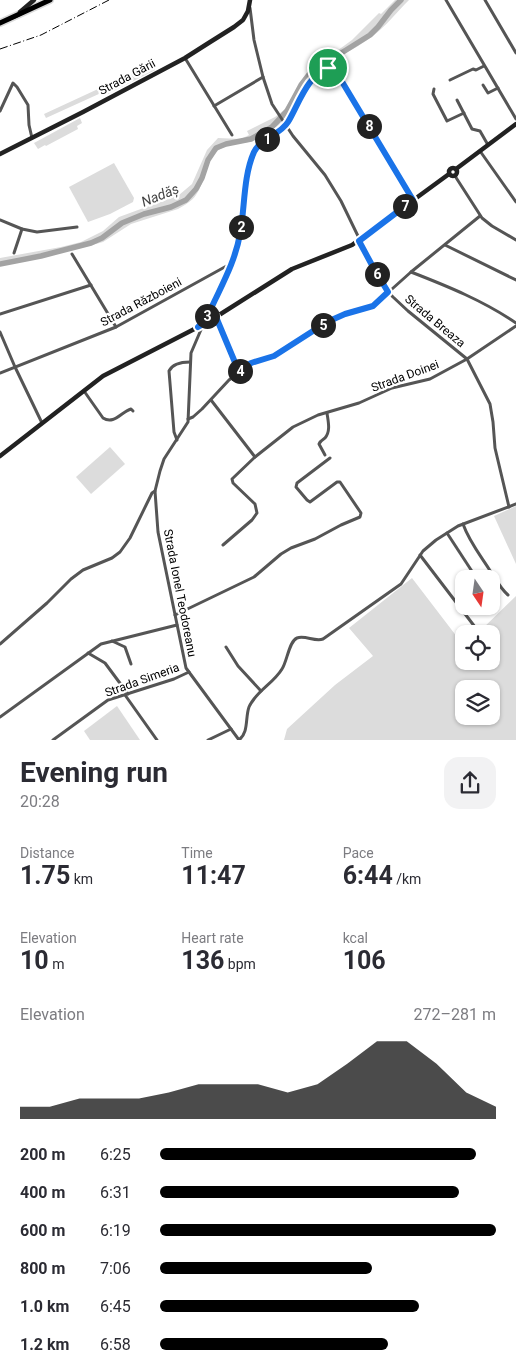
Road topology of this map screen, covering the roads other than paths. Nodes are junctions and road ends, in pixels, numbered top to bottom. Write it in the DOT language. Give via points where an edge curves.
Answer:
graph roads {
  1 [pos="34,0"];
  2 [pos="50,0"];
  3 [pos="446,0"];
  4 [pos="485,0"];
  5 [pos="250,2"];
  6 [pos="12,19"];
  7 [pos="0,24"];
  8 [pos="516,54"];
  9 [pos="184,58"];
  10 [pos="484,66"];
  11 [pos="263,77"];
  12 [pos="450,80"];
  13 [pos="483,85"];
  14 [pos="498,88"];
  15 [pos="434,89"];
  16 [pos="457,100"];
  17 [pos="214,106"];
  18 [pos="0,111"];
  19 [pos="464,113"];
  20 [pos="516,119"];
  21 [pos="516,124"];
  22 [pos="285,125"];
  23 [pos="232,135"];
  24 [pos="32,138"];
  25 [pos="488,145"];
  26 [pos="480,151"];
  27 [pos="0,154"];
  28 [pos="452,175"];
  29 [pos="413,200"];
  30 [pos="516,202"];
  31 [pos="480,216"];
  32 [pos="0,220"];
  33 [pos="76,226"];
  34 [pos="22,229"];
  35 [pos="516,240"];
  36 [pos="359,241"];
  37 [pos="445,245"];
  38 [pos="14,253"];
  39 [pos="72,254"];
  40 [pos="232,263"];
  41 [pos="411,272"];
  42 [pos="516,280"];
  43 [pos="91,285"];
  44 [pos="388,292"];
  45 [pos="0,314"];
  46 [pos="216,317"];
  47 [pos="203,323"];
  48 [pos="516,324"];
  49 [pos="116,327"];
  50 [pos="0,332"];
  51 [pos="467,359"];
  52 [pos="190,362"];
  53 [pos="15,367"];
  54 [pos="239,372"];
  55 [pos="0,373"];
  56 [pos="84,390"];
  57 [pos="211,400"];
  58 [pos="133,412"];
  59 [pos="326,413"];
  60 [pos="188,419"];
  61 [pos="42,423"];
  62 [pos="177,440"];
  63 [pos="325,455"];
  64 [pos="0,456"];
  65 [pos="255,457"];
  66 [pos="330,458"];
  67 [pos="155,491"];
  68 [pos="516,504"];
  69 [pos="509,507"];
  70 [pos="463,524"];
  71 [pos="446,533"];
  72 [pos="222,545"];
  73 [pos="420,555"];
  74 [pos="471,570"];
  75 [pos="508,595"];
  76 [pos="175,615"];
  77 [pos="177,624"];
  78 [pos="473,625"];
  79 [pos="112,640"];
  80 [pos="0,644"];
  81 [pos="226,647"];
  82 [pos="88,653"];
  83 [pos="131,664"];
  84 [pos="189,672"];
  85 [pos="261,691"];
  86 [pos="126,695"];
  87 [pos="0,717"];
  88 [pos="231,729"];
  89 [pos="52,740"];
  90 [pos="157,740"];
  91 [pos="208,740"];
  92 [pos="239,740"];
  1 -- 6 [label="main road"];
  2 -- 6 [label="main road"];
  3 -- 10 [label="street"];
  4 -- 8 [label="street"];
  5 -- 9 [label="main road, Strada Gării" via="239,24"];
  5 -- 11 [label="street, Strada Breaza" via="254,40"];
  6 -- 7 [label="main road"];
  9 -- 17 [label="street"];
  9 -- 24 [label="main road, Strada Gării"];
  10 -- 12 [label="street"];
  10 -- 14 [label="street"];
  11 -- 17 [label="street"];
  11 -- 22 [label="street, Strada Breaza" via="272,104"];
  13 -- 14 [label="street" via="488,93"];
  14 -- 20 [label="street"];
  15 -- 19 [label="street" via="433,94 447,121"];
  16 -- 19 [label="street"];
  17 -- 23 [label="street"];
  18 -- 24 [label="street" via="13,83 28,105"];
  19 -- 25 [label="street" via="472,129 480,130"];
  21 -- 25 [label="main road"];
  22 -- 29 [label="street" via="311,82 331,67"];
  22 -- 36 [label="street, Strada Breaza" via="325,175"];
  22 -- 40 [label="street" via="254,152"];
  24 -- 27 [label="main road, Strada Gării"];
  25 -- 26 [label="main road"];
  26 -- 28 [label="main road"];
  26 -- 30 [label="street"];
  28 -- 29 [label="main road"];
  28 -- 31 [label="street"];
  29 -- 36 [label="main road"];
  31 -- 35 [label="street"];
  31 -- 37 [label="street"];
  32 -- 34 [label="street"];
  33 -- 34 [label="street" via="42,232"];
  34 -- 38 [label="street"];
  36 -- 44 [label="street, Strada Breaza"];
  36 -- 46 [label="main road" via="292,269"];
  37 -- 41 [label="street"];
  37 -- 42 [label="street"];
  39 -- 43 [label="street"];
  40 -- 47 [label="street"];
  40 -- 49 [label="street, Strada Războieni"];
  41 -- 44 [label="street"];
  41 -- 48 [label="street" via="499,311"];
  43 -- 45 [label="street"];
  43 -- 49 [label="street"];
  44 -- 51 [label="street, Strada Breaza"];
  44 -- 54 [label="street" via="373,306 327,322 274,356 251,363"];
  46 -- 47 [label="main road"];
  46 -- 54 [label="street"];
  47 -- 52 [label="street" via="192,348"];
  47 -- 56 [label="main road" via="108,373"];
  48 -- 51 [label="street, Strada Doinei"];
  49 -- 53 [label="street, Strada Războieni"];
  50 -- 53 [label="street"];
  51 -- 59 [label="street, Strada Doinei" via="427,380 392,388 360,403"];
  51 -- 69 [label="street, Strada Breaza" via="490,404 495,448"];
  52 -- 60 [label="street"];
  52 -- 62 [label="street" via="178,364 169,371"];
  53 -- 55 [label="street, Strada Războieni"];
  53 -- 61 [label="street"];
  54 -- 57 [label="street"];
  56 -- 58 [label="street" via="106,420 116,418 128,409"];
  56 -- 61 [label="main road"];
  57 -- 60 [label="street"];
  57 -- 65 [label="street"];
  59 -- 63 [label="street" via="328,430 319,444"];
  59 -- 65 [label="street, Strada Doinei" via="292,427"];
  60 -- 62 [label="street"];
  61 -- 64 [label="main road"];
  62 -- 67 [label="street" via="164,459"];
  65 -- 72 [label="street, Strada Doinei" via="231,480 255,504 257,513"];
  66 -- 76 [label="street" via="296,486 310,502 340,482 361,513 360,517 291,548 254,577"];
  67 -- 76 [label="street, Strada Ionel Teodoreanu" via="158,532"];
  67 -- 80 [label="street" via="120,552 70,578"];
  68 -- 69 [label="street"];
  69 -- 70 [label="street"];
  70 -- 71 [label="street"];
  70 -- 75 [label="street" via="476,551"];
  71 -- 73 [label="street"];
  71 -- 74 [label="street"];
  73 -- 78 [label="street"];
  73 -- 85 [label="street" via="400,584 323,639 294,639 284,666"];
  76 -- 77 [label="street, Strada Ionel Teodoreanu"];
  77 -- 79 [label="street"];
  77 -- 84 [label="street, Strada Ionel Teodoreanu"];
  79 -- 82 [label="street"];
  79 -- 83 [label="street" via="125,647"];
  81 -- 85 [label="street"];
  82 -- 86 [label="street" via="105,663"];
  82 -- 87 [label="street"];
  84 -- 86 [label="street, Strada Simeria"];
  84 -- 88 [label="street, Strada Ionel Teodoreanu"];
  85 -- 92 [label="street" via="251,703 244,734"];
  86 -- 89 [label="street, Strada Simeria" via="102,703"];
  86 -- 90 [label="street"];
  88 -- 91 [label="street"];
  88 -- 92 [label="street, Strada Ionel Teodoreanu"];
}
